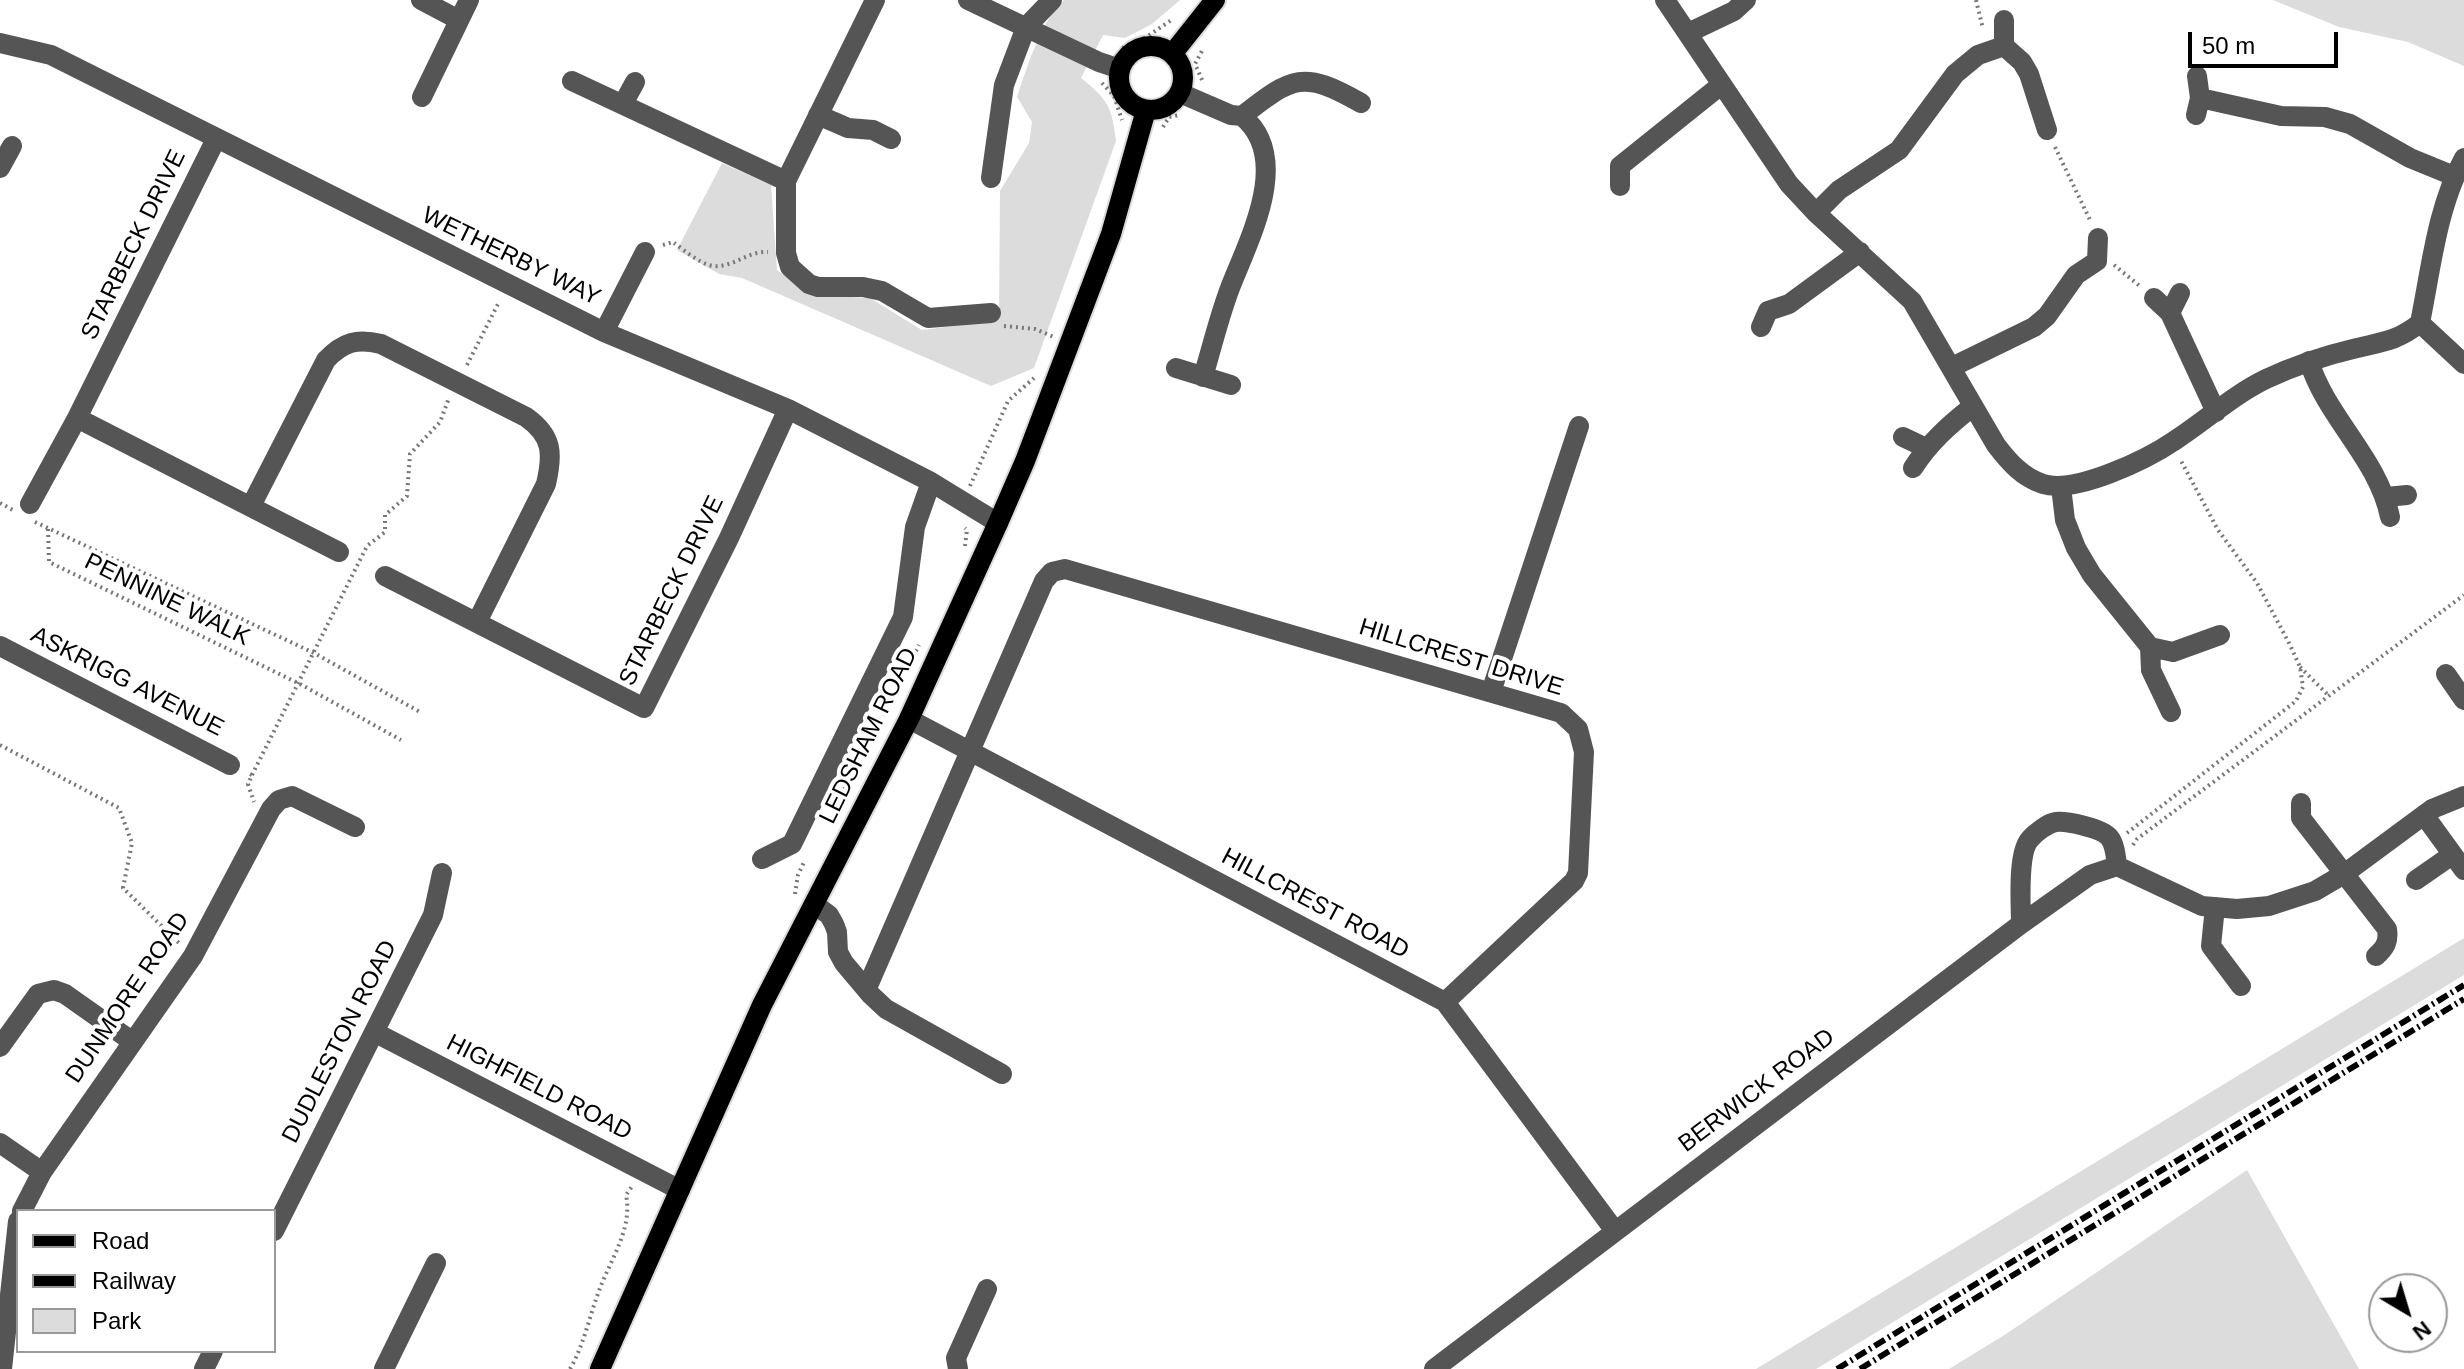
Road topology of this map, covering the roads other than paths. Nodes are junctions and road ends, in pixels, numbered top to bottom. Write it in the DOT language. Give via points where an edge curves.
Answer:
graph roads {
  1 [pos="421,0"];
  2 [pos="469,0"];
  3 [pos="875,0"];
  4 [pos="968,0"];
  5 [pos="1052,0"];
  6 [pos="1215,0"];
  7 [pos="1665,0"];
  8 [pos="1746,0"];
  9 [pos="459,20"];
  10 [pos="2004,20"];
  11 [pos="1026,27"];
  12 [pos="1688,33"];
  13 [pos="0,43"];
  14 [pos="2004,46"];
  15 [pos="1173,53"];
  16 [pos="1120,69"];
  17 [pos="2197,76"];
  18 [pos="572,81"];
  19 [pos="635,82"];
  20 [pos="1721,85"];
  21 [pos="1180,93"];
  22 [pos="422,97"];
  23 [pos="1361,103"];
  24 [pos="623,104"];
  25 [pos="1146,110"];
  26 [pos="818,115"];
  27 [pos="1242,116"];
  28 [pos="2047,130"];
  29 [pos="216,139"];
  30 [pos="891,139"];
  31 [pos="12,146"];
  32 [pos="2459,167"];
  33 [pos="0,168"];
  34 [pos="991,178"];
  35 [pos="786,181"];
  36 [pos="1620,186"];
  37 [pos="1816,213"];
  38 [pos="2098,238"];
  39 [pos="645,252"];
  40 [pos="1860,252"];
  41 [pos="2180,293"];
  42 [pos="2154,298"];
  43 [pos="1762,312"];
  44 [pos="991,313"];
  45 [pos="2170,313"];
  46 [pos="2420,323"];
  47 [pos="604,332"];
  48 [pos="2309,361"];
  49 [pos="2464,364"];
  50 [pos="1952,367"];
  51 [pos="1176,368"];
  52 [pos="1203,377"];
  53 [pos="1231,385"];
  54 [pos="1972,407"];
  55 [pos="788,409"];
  56 [pos="2216,412"];
  57 [pos="77,418"];
  58 [pos="1579,426"];
  59 [pos="1903,437"];
  60 [pos="1926,448"];
  61 [pos="1913,468"];
  62 [pos="931,482"];
  63 [pos="2061,487"];
  64 [pos="2394,503"];
  65 [pos="251,506"];
  66 [pos="28,513"];
  67 [pos="998,523"];
  68 [pos="339,552"];
  69 [pos="385,576"];
  70 [pos="477,622"];
  71 [pos="2220,635"];
  72 [pos="0,646"];
  73 [pos="2150,647"];
  74 [pos="2446,674"];
  75 [pos="1491,692"];
  76 [pos="2464,700"];
  77 [pos="2171,712"];
  78 [pos="909,719"];
  79 [pos="972,751"];
  80 [pos="230,765"];
  81 [pos="2464,796"];
  82 [pos="2301,803"];
  83 [pos="2424,815"];
  84 [pos="355,827"];
  85 [pos="762,859"];
  86 [pos="2458,862"];
  87 [pos="2117,866"];
  88 [pos="442,873"];
  89 [pos="2344,874"];
  90 [pos="2416,880"];
  91 [pos="804,903"];
  92 [pos="2215,907"];
  93 [pos="2021,924"];
  94 [pos="2376,956"];
  95 [pos="2241,986"];
  96 [pos="867,988"];
  97 [pos="1445,1002"];
  98 [pos="374,1032"];
  99 [pos="133,1042"];
  100 [pos="0,1047"];
  101 [pos="1002,1074"];
  102 [pos="0,1143"];
  103 [pos="42,1172"];
  104 [pos="680,1190"];
  105 [pos="23,1209"];
  106 [pos="276,1227"];
  107 [pos="1615,1231"];
  108 [pos="16,1240"];
  109 [pos="436,1263"];
  110 [pos="987,1289"];
  111 [pos="2,1369"];
  112 [pos="384,1369"];
  113 [pos="600,1369"];
  114 [pos="958,1369"];
  115 [pos="1434,1369"];
  1 -- 9 [label="street"];
  2 -- 9 [label="street"];
  3 -- 26 [label="street"];
  4 -- 11 [label="street"];
  5 -- 11 [label="street"];
  6 -- 15 [label="main road"];
  7 -- 12 [label="street"];
  8 -- 12 [label="street"];
  9 -- 22 [label="street"];
  10 -- 14 [label="street"];
  11 -- 16 [label="street"];
  11 -- 34 [label="street" via="1004,85"];
  12 -- 20 [label="street"];
  13 -- 29 [label="street, WETHERBY WAY" via="51,55"];
  14 -- 28 [label="street" via="2029,74"];
  14 -- 37 [label="street" via="1978,55 1955,74 1899,150 1839,190"];
  15 -- 16 [label="main road" via="1144,46"];
  15 -- 21 [label="main road" via="1183,72"];
  16 -- 25 [label="main road" via="1123,94"];
  17 -- 32 [label="street" via="2198,107 2325,117 2350,124 2410,158"];
  18 -- 24 [label="street"];
  19 -- 24 [label="street"];
  20 -- 36 [label="street" via="1620,166"];
  20 -- 37 [label="street" via="1789,184"];
  21 -- 25 [label="main road" via="1166,107"];
  21 -- 27 [label="street"];
  23 -- 27 [label="street" via="1330,96 1313,81 1292,83"];
  24 -- 35 [label="street"];
  25 -- 67 [label="main road, LEDSHAM ROAD" via="1111,234"];
  26 -- 30 [label="street"];
  26 -- 35 [label="street"];
  27 -- 52 [label="street" via="1255,126 1267,171 1260,210"];
  29 -- 47 [label="street, WETHERBY WAY"];
  29 -- 57 [label="street, STARBECK DRIVE"];
  31 -- 33 [label="street"];
  32 -- 46 [label="street" via="2435,245"];
  35 -- 44 [label="street" via="778,252 809,284 882,291 928,318"];
  37 -- 40 [label="street"];
  38 -- 50 [label="street" via="2105,262 2076,275 2047,316"];
  39 -- 47 [label="street"];
  40 -- 43 [label="street" via="1789,304"];
  40 -- 50 [label="street" via="1912,301"];
  41 -- 45 [label="street"];
  42 -- 45 [label="street"];
  45 -- 56 [label="street"];
  46 -- 48 [label="street" via="2386,343"];
  46 -- 49 [label="street"];
  47 -- 55 [label="street, WETHERBY WAY"];
  48 -- 56 [label="street" via="2263,381"];
  48 -- 64 [label="street" via="2316,383"];
  50 -- 54 [label="street"];
  51 -- 52 [label="street"];
  52 -- 53 [label="street"];
  54 -- 60 [label="street"];
  54 -- 63 [label="street" via="2012,466 2042,484"];
  55 -- 62 [label="street, WETHERBY WAY"];
  55 -- 70 [label="street, STARBECK DRIVE" via="652,712"];
  56 -- 63 [label="street" via="2172,443 2095,478"];
  57 -- 65 [label="street"];
  57 -- 66 [label="street, STARBECK DRIVE"];
  58 -- 75 [label="street"];
  59 -- 60 [label="street"];
  60 -- 61 [label="street"];
  62 -- 67 [label="street, WETHERBY WAY"];
  62 -- 85 [label="street, LEDSHAM ROAD" via="915,527 903,617 792,844"];
  63 -- 73 [label="street" via="2076,548"];
  65 -- 68 [label="street"];
  65 -- 70 [label="street" via="319,373 337,349 364,340 381,344 458,382 538,425 551,459 546,484"];
  67 -- 78 [label="main road, LEDSHAM ROAD"];
  69 -- 70 [label="street, STARBECK DRIVE"];
  71 -- 73 [label="street" via="2173,652"];
  72 -- 80 [label="street, ASKRIGG AVENUE"];
  73 -- 77 [label="street" via="2151,670"];
  74 -- 76 [label="street"];
  75 -- 79 [label="street, HILLCREST DRIVE" via="1065,569 1044,581"];
  75 -- 97 [label="street, HILLCREST DRIVE" via="1561,713 1578,729 1584,752 1581,862 1574,881"];
  78 -- 79 [label="street, HILLCREST ROAD"];
  78 -- 91 [label="main road, LEDSHAM ROAD"];
  79 -- 96 [label="street"];
  79 -- 97 [label="street, HILLCREST ROAD"];
  81 -- 83 [label="street"];
  82 -- 89 [label="street" via="2301,818"];
  83 -- 86 [label="street"];
  83 -- 89 [label="street"];
  84 -- 99 [label="street, DUNMORE ROAD" via="292,796 279,800 193,956"];
  86 -- 90 [label="street"];
  87 -- 92 [label="street" via="2175,895"];
  87 -- 93 [label="street, BERWICK ROAD" via="2090,875"];
  87 -- 93 [label="street" via="2113,844 2098,829 2049,824 2026,846"];
  88 -- 98 [label="street, DUDLESTON ROAD" via="433,915"];
  89 -- 92 [label="street" via="2315,891 2269,906"];
  89 -- 94 [label="street" via="2387,929 2389,939"];
  91 -- 96 [label="street" via="829,915 838,952"];
  91 -- 104 [label="main road, LEDSHAM ROAD"];
  92 -- 95 [label="street" via="2211,946"];
  93 -- 107 [label="street, BERWICK ROAD"];
  96 -- 101 [label="street" via="886,1009"];
  97 -- 107 [label="street, HILLCREST ROAD"];
  98 -- 104 [label="street, HIGHFIELD ROAD"];
  98 -- 106 [label="street, DUDLESTON ROAD"];
  99 -- 100 [label="street" via="54,990 38,994"];
  99 -- 103 [label="street, DUNMORE ROAD"];
  102 -- 103 [label="street"];
  103 -- 105 [label="street, DUNMORE ROAD"];
  104 -- 113 [label="main road, LEDSHAM ROAD"];
  107 -- 115 [label="street, BERWICK ROAD"];
  108 -- 111 [label="street"];
  109 -- 112 [label="street"];
  110 -- 114 [label="street" via="956,1358"];
}
